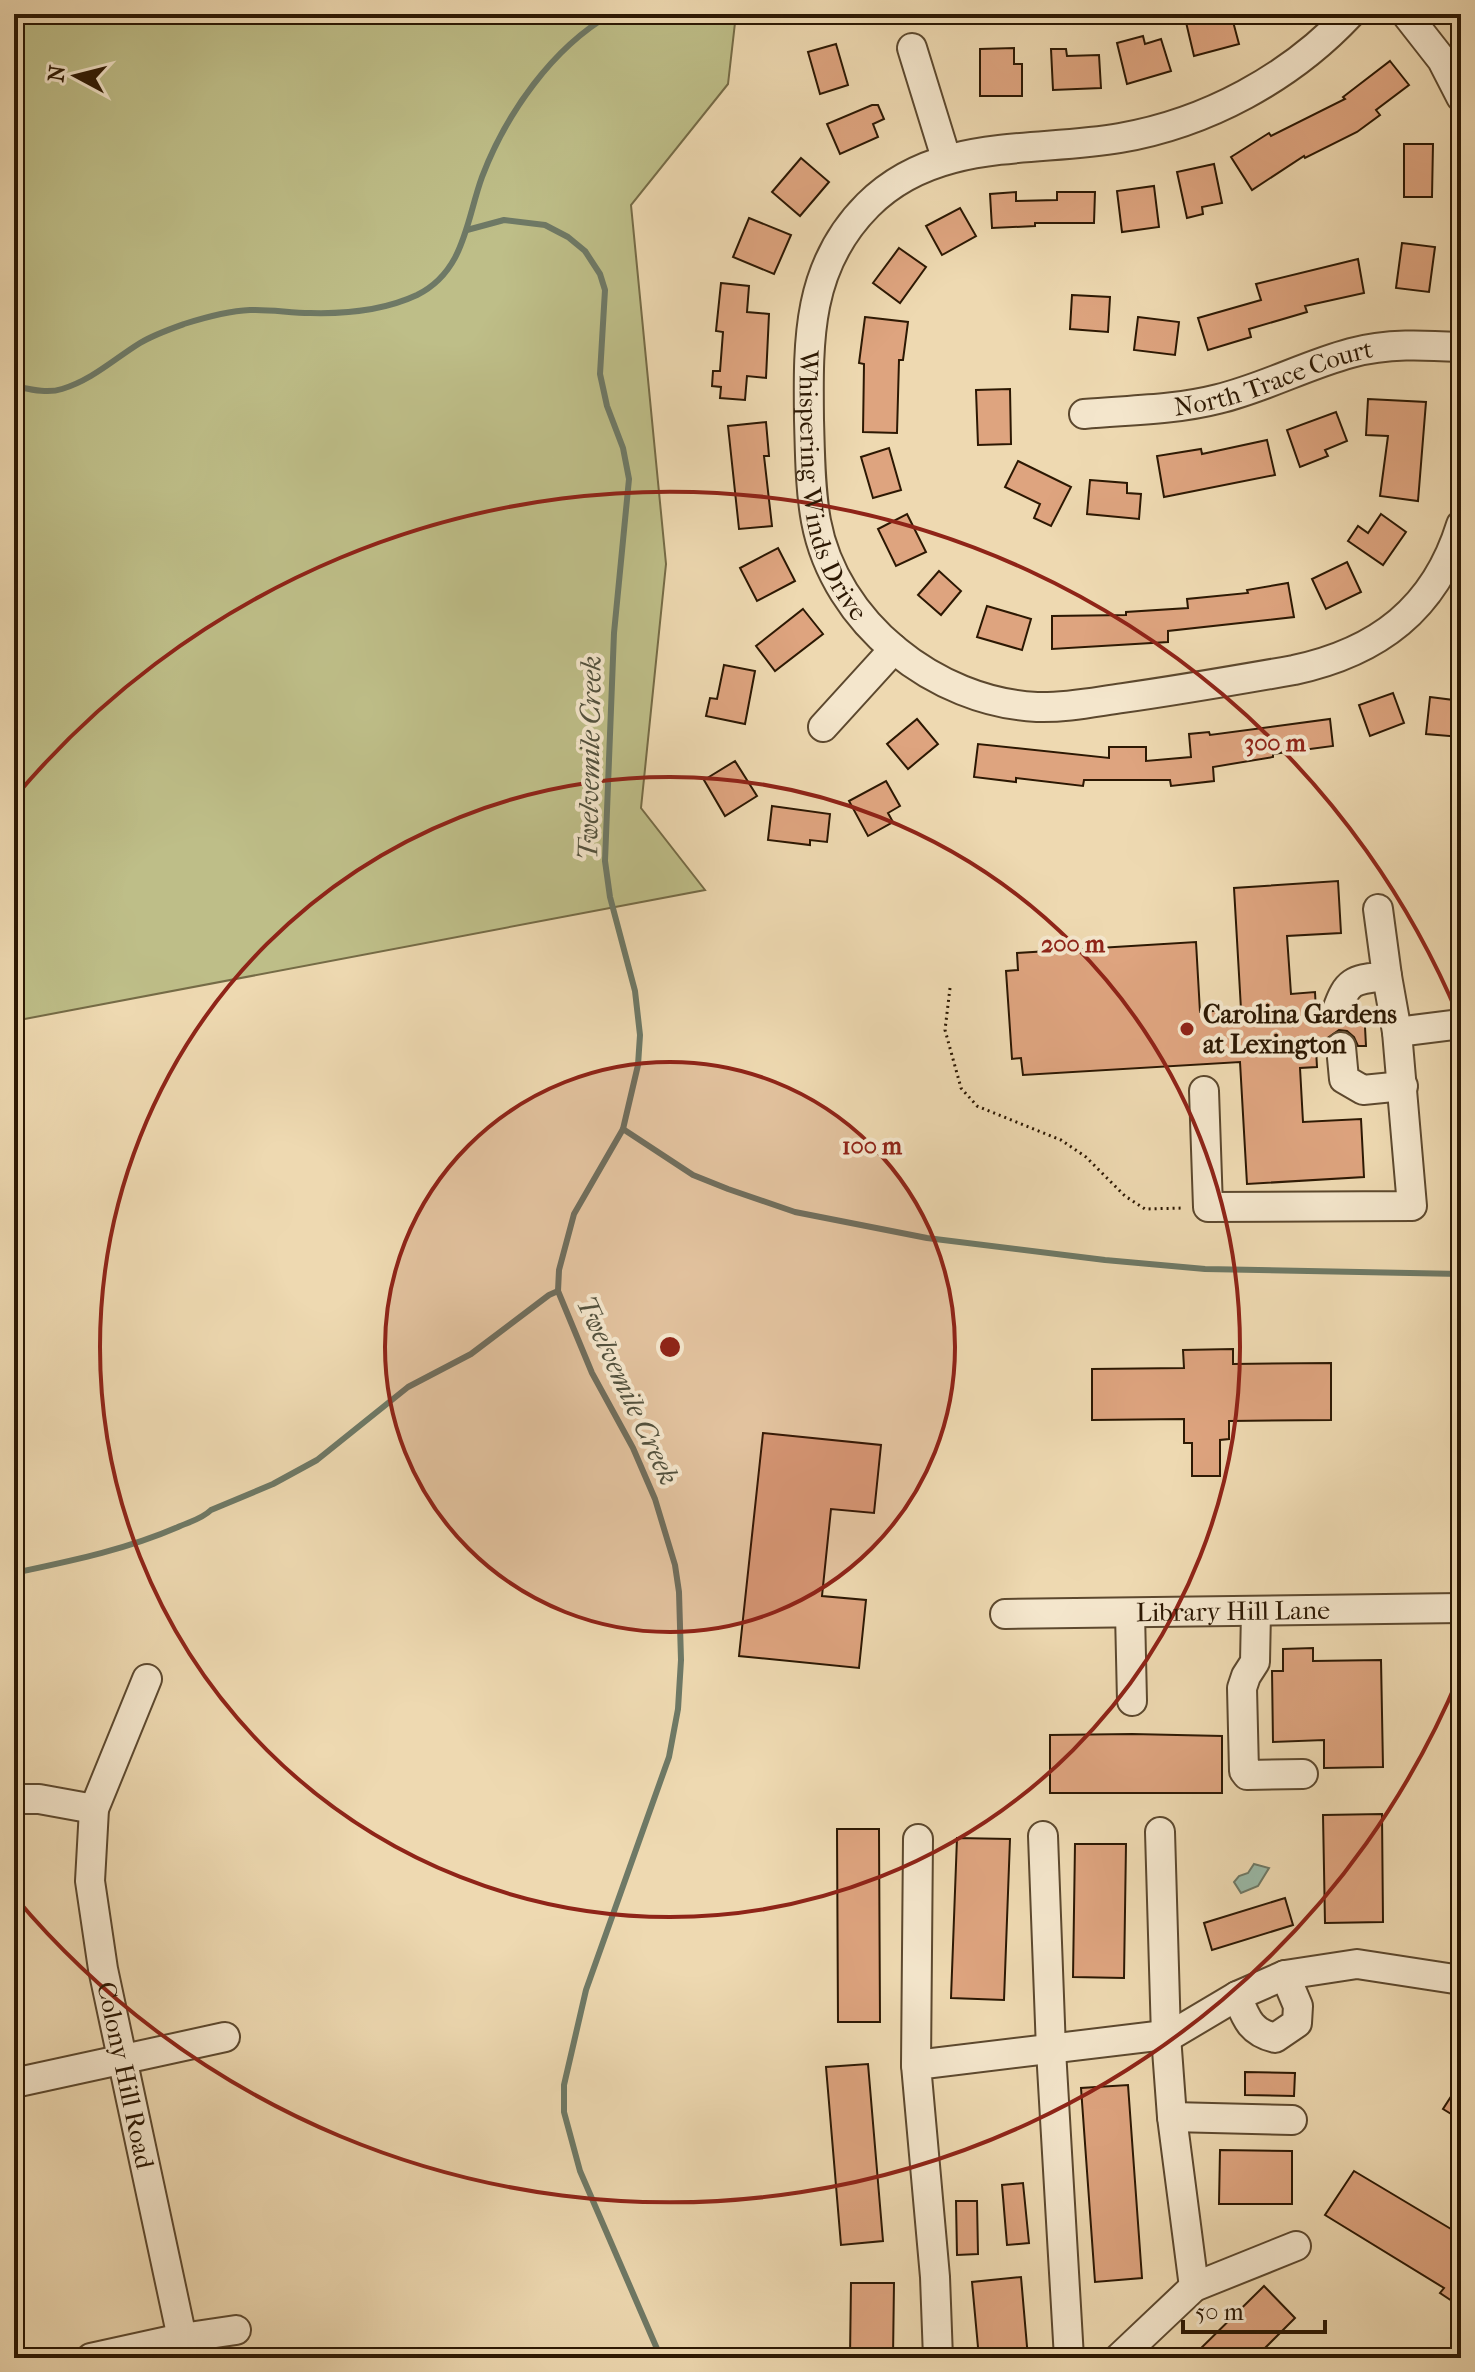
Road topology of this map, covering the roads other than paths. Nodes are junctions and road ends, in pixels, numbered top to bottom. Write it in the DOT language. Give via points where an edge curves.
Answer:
graph roads {
  1 [pos="1350,14"];
  2 [pos="1406,14"];
  3 [pos="912,48"];
  4 [pos="1461,97"];
  5 [pos="946,158"];
  6 [pos="1461,347"];
  7 [pos="1084,414"];
  8 [pos="1461,525"];
  9 [pos="894,649"];
  10 [pos="823,727"];
  11 [pos="1378,909"];
  12 [pos="1387,976"];
  13 [pos="1337,1010"];
  14 [pos="1461,1024"];
  15 [pos="1397,1032"];
  16 [pos="1341,1047"];
  17 [pos="1403,1086"];
  18 [pos="1204,1091"];
  19 [pos="1461,1608"];
  20 [pos="1256,1611"];
  21 [pos="1130,1613"];
  22 [pos="1005,1614"];
  23 [pos="147,1679"];
  24 [pos="1132,1701"];
  25 [pos="1303,1774"];
  26 [pos="14,1799"];
  27 [pos="94,1809"];
  28 [pos="1160,1832"];
  29 [pos="1043,1836"];
  30 [pos="918,1839"];
  31 [pos="1285,1975"];
  32 [pos="1461,1980"];
  33 [pos="1237,1996"];
  34 [pos="1166,2036"];
  35 [pos="225,2037"];
  36 [pos="1051,2050"];
  37 [pos="123,2060"];
  38 [pos="916,2065"];
  39 [pos="14,2083"];
  40 [pos="1172,2117"];
  41 [pos="1292,2120"];
  42 [pos="1296,2246"];
  43 [pos="1194,2287"];
  44 [pos="236,2330"];
  45 [pos="182,2338"];
  46 [pos="91,2358"];
  47 [pos="938,2358"];
  48 [pos="1069,2358"];
  49 [pos="1119,2358"];
  1 -- 5 [label="street, Whispering Winds Drive" via="1274,78 1198,116 1123,138"];
  2 -- 4 [label="street" via="1442,60"];
  3 -- 5 [label="street"];
  5 -- 9 [label="street, Whispering Winds Drive" via="883,191 858,216 836,245 812,312 809,420 816,521 842,587"];
  6 -- 7 [label="street, North Trace Court" via="1375,348 1214,400"];
  8 -- 9 [label="street, Whispering Winds Drive" via="1442,572 1398,625 1360,649 1316,665 1157,693 1036,707 966,692"];
  9 -- 10 [label="street"];
  11 -- 12 [label="street"];
  12 -- 13 [label="street" via="1357,980 1344,990"];
  12 -- 15 [label="street"];
  14 -- 15 [label="street"];
  15 -- 17 [label="street"];
  16 -- 17 [label="street" via="1344,1079 1363,1090"];
  17 -- 18 [label="street" via="1412,1206 1208,1207"];
  19 -- 20 [label="street, Library Hill Lane"];
  20 -- 21 [label="street, Library Hill Lane"];
  20 -- 25 [label="street" via="1255,1662 1242,1688 1244,1771"];
  21 -- 22 [label="street, Library Hill Lane"];
  21 -- 24 [label="street"];
  23 -- 27 [label="street, Colony Hill Road"];
  26 -- 27 [label="street"];
  27 -- 37 [label="street, Colony Hill Road" via="91,1899"];
  28 -- 34 [label="street"];
  29 -- 36 [label="street"];
  30 -- 38 [label="street"];
  31 -- 32 [label="street" via="1357,1964"];
  31 -- 33 [label="street"];
  31 -- 33 [label="street" via="1298,2006 1297,2023 1275,2038 1260,2034 1247,2021"];
  33 -- 34 [label="street"];
  34 -- 36 [label="street"];
  34 -- 40 [label="street"];
  35 -- 37 [label="street"];
  36 -- 38 [label="street"];
  36 -- 48 [label="street"];
  37 -- 39 [label="street"];
  37 -- 45 [label="street, Colony Hill Road"];
  38 -- 47 [label="street"];
  40 -- 41 [label="street"];
  40 -- 43 [label="street"];
  42 -- 43 [label="street"];
  43 -- 49 [label="street"];
  44 -- 45 [label="street"];
  45 -- 46 [label="street"];
}
